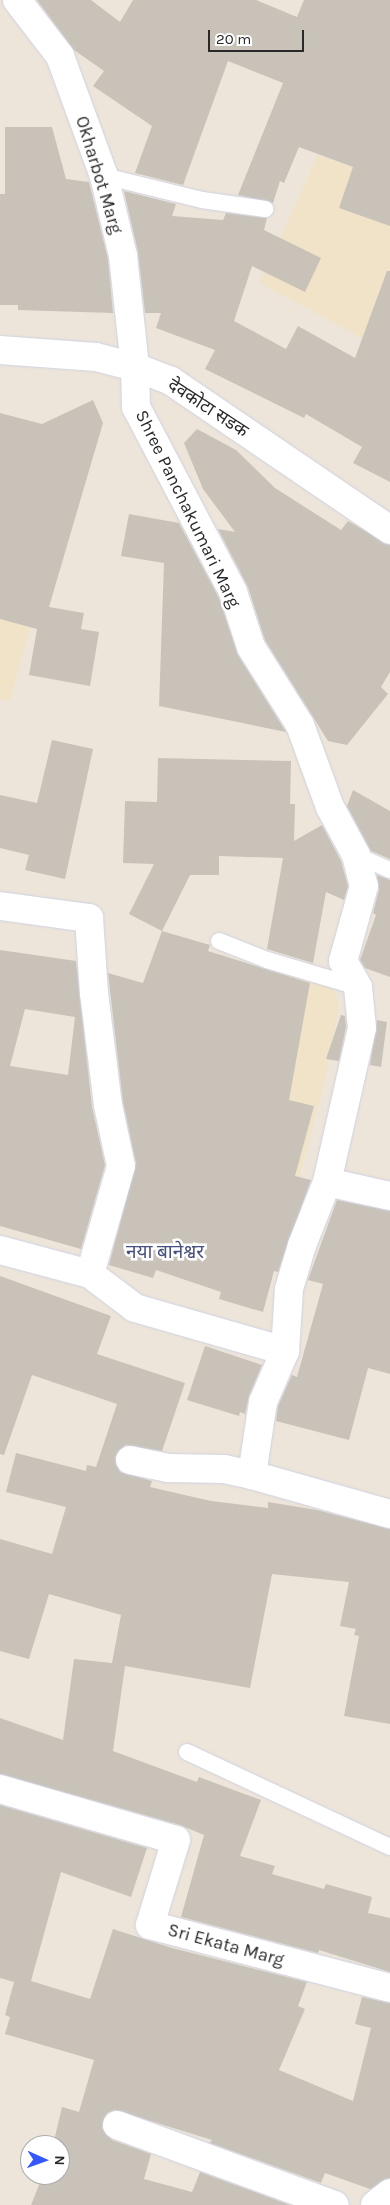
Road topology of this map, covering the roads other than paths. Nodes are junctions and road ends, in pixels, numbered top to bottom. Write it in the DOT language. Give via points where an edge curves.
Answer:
graph roads {
  1 [pos="17,0"];
  2 [pos="104,176"];
  3 [pos="265,209"];
  4 [pos="0,350"];
  5 [pos="135,367"];
  6 [pos="390,530"];
  7 [pos="356,855"];
  8 [pos="390,870"];
  9 [pos="0,906"];
  10 [pos="219,941"];
  11 [pos="358,987"];
  12 [pos="327,1182"];
  13 [pos="390,1196"];
  14 [pos="0,1250"];
  15 [pos="90,1274"];
  16 [pos="285,1351"];
  17 [pos="130,1460"];
  18 [pos="252,1475"];
  19 [pos="390,1514"];
  20 [pos="187,1752"];
  21 [pos="0,1789"];
  22 [pos="390,1847"];
  23 [pos="390,1988"];
  24 [pos="118,2125"];
  25 [pos="390,2193"];
  26 [pos="336,2205"];
  27 [pos="375,2205"];
  1 -- 2 [label="street, Okharbot Marg" via="60,56"];
  2 -- 3 [label="lane" via="202,200"];
  2 -- 5 [label="street, Okharbot Marg" via="123,256"];
  4 -- 5 [label="street, देवकोटा सडक" via="96,357"];
  5 -- 6 [label="street, देवकोटा सडक" via="171,381"];
  5 -- 7 [label="street, Shree Panchakumari Marg" via="136,407 233,592 250,647 300,725 330,807"];
  7 -- 8 [label="lane"];
  7 -- 11 [label="street, Shree Panchakumari Marg" via="364,886 344,961"];
  9 -- 15 [label="street" via="89,918 94,993 108,1105 121,1166"];
  10 -- 11 [label="lane" via="267,960"];
  11 -- 12 [label="street, Shree Panchakumari Marg" via="362,1028"];
  12 -- 13 [label="street"];
  12 -- 16 [label="street, Shree Panchakumari Marg" via="289,1289"];
  14 -- 15 [label="street"];
  15 -- 16 [label="street" via="135,1308"];
  16 -- 18 [label="street, Shree Panchakumari Marg" via="263,1402"];
  17 -- 18 [label="street" via="169,1468 224,1469"];
  18 -- 19 [label="street"];
  20 -- 22 [label="lane"];
  21 -- 23 [label="street, Sri Ekata Marg" via="176,1840 150,1926"];
  24 -- 26 [label="street"];
  25 -- 27 [label="street"];
}
